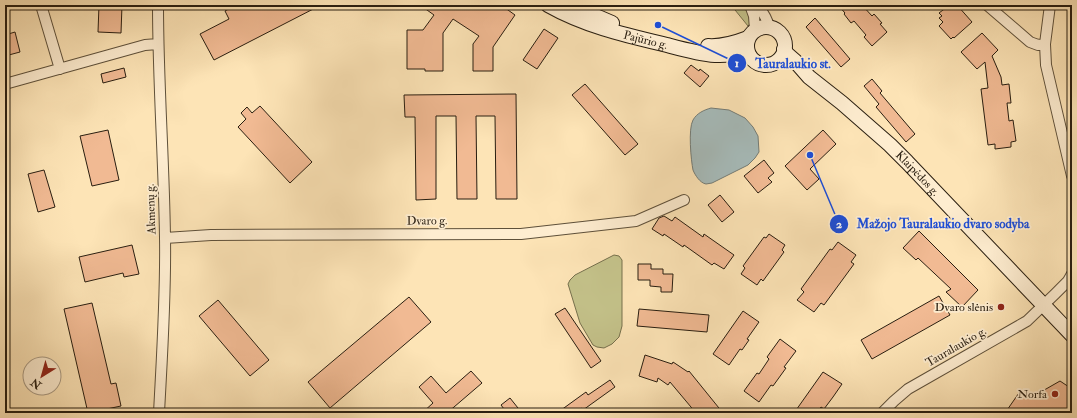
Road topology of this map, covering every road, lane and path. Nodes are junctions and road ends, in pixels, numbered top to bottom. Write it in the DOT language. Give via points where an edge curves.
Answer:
graph roads {
  1 [pos="41,5"];
  2 [pos="158,5"];
  3 [pos="548,5"];
  4 [pos="570,5"];
  5 [pos="750,5"];
  6 [pos="757,5"];
  7 [pos="987,5"];
  8 [pos="1050,5"];
  9 [pos="770,27"];
  10 [pos="751,34"];
  11 [pos="158,44"];
  12 [pos="1045,44"];
  13 [pos="784,49"];
  14 [pos="749,55"];
  15 [pos="773,63"];
  16 [pos="60,69"];
  17 [pos="809,77"];
  18 [pos="5,84"];
  19 [pos="842,103"];
  20 [pos="1072,176"];
  21 [pos="684,200"];
  22 [pos="165,238"];
  23 [pos="1072,274"];
  24 [pos="1044,306"];
  25 [pos="1072,335"];
  26 [pos="159,413"];
  27 [pos="882,413"];
  1 -- 16 [label="street"];
  2 -- 11 [label="street, Akmenų g."];
  3 -- 14 [label="main road, Pajūrio g." via="569,17 632,37 714,55"];
  4 -- 10 [label="main road, Pajūrio g." via="644,33 703,46 732,44"];
  5 -- 10 [label="street" via="754,16"];
  6 -- 9 [label="street"];
  7 -- 12 [label="street" via="1030,42"];
  8 -- 12 [label="street"];
  9 -- 10 [label="main road, Pajūrio g." via="759,28"];
  9 -- 13 [label="main road, Pajūrio g." via="780,33"];
  10 -- 14 [label="main road" via="747,43"];
  11 -- 16 [label="street" via="145,45"];
  11 -- 22 [label="street, Akmenų g."];
  12 -- 20 [label="street" via="1046,65"];
  13 -- 15 [label="main road" via="782,55"];
  13 -- 17 [label="main road, Pajūrio g."];
  14 -- 15 [label="main road, Pajūrio g." via="762,64"];
  15 -- 17 [label="main road, Pajūrio g."];
  16 -- 18 [label="street"];
  17 -- 19 [label="main road, Pajūrio g."];
  19 -- 24 [label="main road, Klaipėdos g." via="907,162"];
  21 -- 22 [label="street, Dvaro g." via="636,221 521,234 210,235"];
  22 -- 26 [label="street, Akmenų g."];
  23 -- 24 [label="street, Tauralaukio g."];
  24 -- 25 [label="main road, Klaipėdos g."];
  24 -- 27 [label="street, Tauralaukio g." via="1027,321 908,389"];
}
